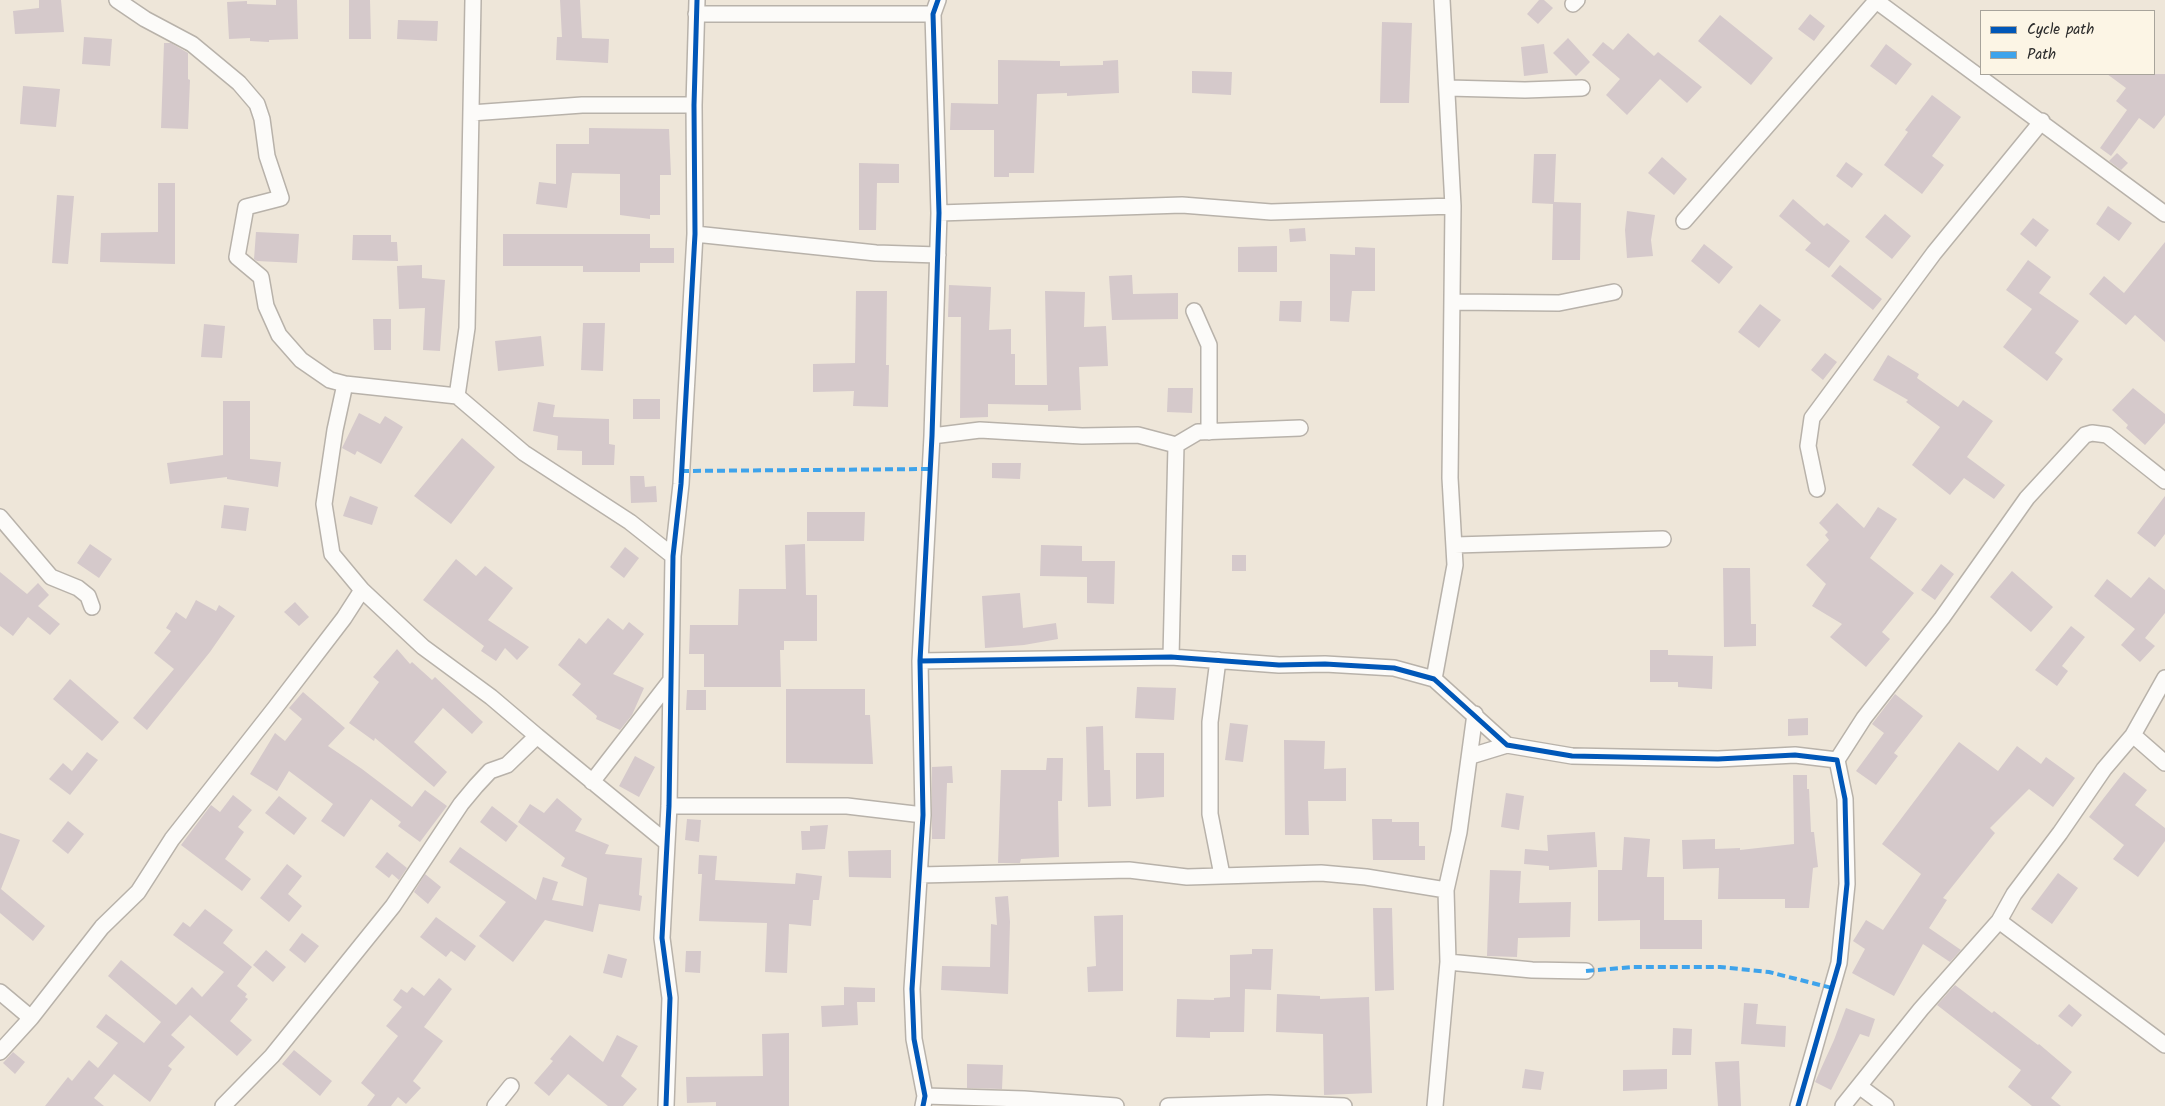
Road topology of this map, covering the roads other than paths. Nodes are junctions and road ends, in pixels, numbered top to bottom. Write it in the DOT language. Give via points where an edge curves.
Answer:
graph roads {
  1 [pos="117,0"];
  2 [pos="473,0"];
  3 [pos="1442,0"];
  4 [pos="1875,0"];
  5 [pos="697,7"];
  6 [pos="936,7"];
  7 [pos="1448,88"];
  8 [pos="1582,88"];
  9 [pos="694,104"];
  10 [pos="471,113"];
  11 [pos="2042,121"];
  12 [pos="1453,206"];
  13 [pos="940,213"];
  14 [pos="2165,214"];
  15 [pos="1684,222"];
  16 [pos="695,234"];
  17 [pos="938,254"];
  18 [pos="1614,292"];
  19 [pos="1452,302"];
  20 [pos="1194,311"];
  21 [pos="344,384"];
  22 [pos="457,396"];
  23 [pos="1300,428"];
  24 [pos="1209,432"];
  25 [pos="932,436"];
  26 [pos="1176,445"];
  27 [pos="2165,482"];
  28 [pos="1817,489"];
  29 [pos="0,517"];
  30 [pos="1663,539"];
  31 [pos="1455,545"];
  32 [pos="673,556"];
  33 [pos="362,590"];
  34 [pos="92,607"];
  35 [pos="1171,657"];
  36 [pos="1218,660"];
  37 [pos="920,662"];
  38 [pos="2165,678"];
  39 [pos="1434,679"];
  40 [pos="671,680"];
  41 [pos="1475,714"];
  42 [pos="2133,735"];
  43 [pos="537,736"];
  44 [pos="1507,745"];
  45 [pos="1471,756"];
  46 [pos="1837,760"];
  47 [pos="2165,764"];
  48 [pos="592,782"];
  49 [pos="669,806"];
  50 [pos="923,815"];
  51 [pos="666,842"];
  52 [pos="920,875"];
  53 [pos="1222,875"];
  54 [pos="1446,890"];
  55 [pos="1999,921"];
  56 [pos="1448,962"];
  57 [pos="1586,971"];
  58 [pos="0,992"];
  59 [pos="31,1018"];
  60 [pos="2165,1045"];
  61 [pos="0,1052"];
  62 [pos="511,1086"];
  63 [pos="1860,1086"];
  64 [pos="924,1101"];
  65 [pos="223,1106"];
  66 [pos="495,1106"];
  67 [pos="666,1106"];
  68 [pos="1116,1106"];
  69 [pos="1168,1106"];
  70 [pos="1344,1106"];
  71 [pos="1435,1106"];
  72 [pos="1798,1106"];
  73 [pos="1843,1106"];
  74 [pos="1886,1106"];
  1 -- 21 [label="street" via="192,44 239,83 256,104 262,119 267,156 281,198 246,207 237,257 261,277 266,306 279,334 301,360 330,380"];
  2 -- 10 [label="street"];
  3 -- 7 [label="street"];
  4 -- 11 [label="street"];
  4 -- 15 [label="street"];
  5 -- 6 [label="street"];
  5 -- 9 [label="street"];
  6 -- 13 [label="street"];
  7 -- 8 [label="street"];
  7 -- 12 [label="street"];
  9 -- 10 [label="street" via="582,105"];
  9 -- 16 [label="street"];
  10 -- 22 [label="street" via="467,328"];
  11 -- 14 [label="street"];
  11 -- 28 [label="street" via="1934,253 1812,418 1808,446"];
  12 -- 13 [label="street" via="1271,212 1182,205"];
  12 -- 19 [label="street"];
  13 -- 17 [label="street"];
  16 -- 17 [label="street" via="876,253"];
  16 -- 32 [label="street" via="681,484"];
  17 -- 25 [label="street"];
  18 -- 19 [label="street" via="1559,303"];
  19 -- 31 [label="street" via="1450,478"];
  20 -- 24 [label="street" via="1209,345"];
  21 -- 22 [label="street"];
  21 -- 33 [label="street" via="324,504 332,554"];
  22 -- 32 [label="street" via="524,453 630,522"];
  23 -- 24 [label="street"];
  24 -- 26 [label="street" via="1198,432"];
  25 -- 26 [label="street" via="980,430 1082,436 1138,435"];
  25 -- 37 [label="street"];
  26 -- 35 [label="street"];
  27 -- 46 [label="street" via="2107,435 2092,433 2085,436 2027,498 1942,618 1864,718"];
  29 -- 34 [label="street" via="51,577 78,588 88,596"];
  30 -- 31 [label="street"];
  31 -- 39 [label="street" via="1456,565"];
  32 -- 40 [label="street"];
  33 -- 43 [label="street" via="423,647"];
  33 -- 59 [label="street" via="270,715 172,839 138,892 102,927"];
  35 -- 36 [label="street"];
  35 -- 37 [label="street"];
  36 -- 39 [label="street" via="1394,668"];
  36 -- 53 [label="street" via="1210,722 1210,814"];
  37 -- 50 [label="street"];
  38 -- 42 [label="street"];
  39 -- 41 [label="street"];
  40 -- 48 [label="street"];
  40 -- 49 [label="street"];
  41 -- 44 [label="street"];
  41 -- 45 [label="street"];
  42 -- 47 [label="street"];
  42 -- 55 [label="street" via="2104,769 2014,894"];
  43 -- 48 [label="street"];
  43 -- 65 [label="street" via="508,765 490,771 476,786 393,906 272,1056"];
  44 -- 45 [label="street"];
  44 -- 46 [label="street" via="1572,756 1718,759 1795,754"];
  45 -- 54 [label="street"];
  46 -- 72 [label="street" via="1845,799 1847,884 1839,963"];
  48 -- 51 [label="street"];
  49 -- 50 [label="street" via="847,806"];
  49 -- 51 [label="street"];
  50 -- 52 [label="street"];
  51 -- 67 [label="street" via="662,938 670,998"];
  52 -- 53 [label="street" via="1129,870 1187,877"];
  52 -- 64 [label="street" via="914,921 912,989 914,1039"];
  53 -- 54 [label="street" via="1366,877"];
  54 -- 56 [label="street"];
  55 -- 60 [label="street"];
  55 -- 63 [label="street" via="1921,1009"];
  56 -- 57 [label="street" via="1532,970"];
  56 -- 71 [label="street"];
  58 -- 59 [label="street"];
  59 -- 61 [label="street"];
  62 -- 66 [label="street"];
  63 -- 73 [label="street"];
  63 -- 74 [label="street"];
  64 -- 68 [label="street" via="1024,1099"];
  69 -- 70 [label="street" via="1268,1102"];
}
